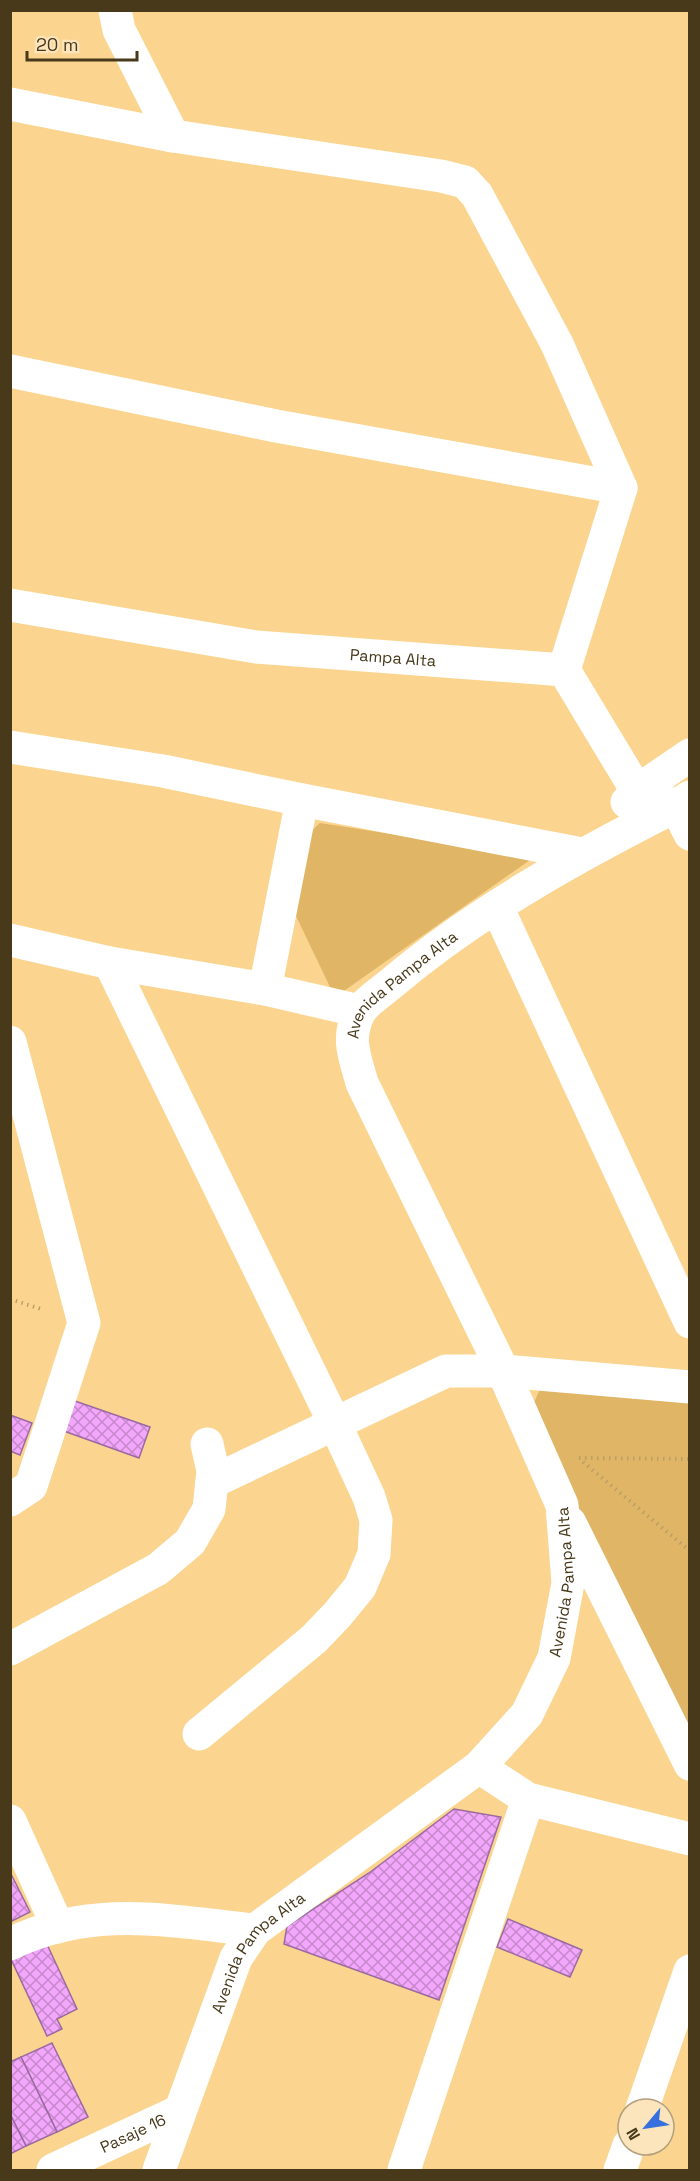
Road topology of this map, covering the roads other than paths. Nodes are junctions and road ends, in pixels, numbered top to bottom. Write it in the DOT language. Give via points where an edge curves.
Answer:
graph roads {
  1 [pos="115,10"];
  2 [pos="10,104"];
  3 [pos="173,136"];
  4 [pos="10,371"];
  5 [pos="621,488"];
  6 [pos="10,605"];
  7 [pos="564,669"];
  8 [pos="10,747"];
  9 [pos="690,755"];
  10 [pos="637,790"];
  11 [pos="302,800"];
  12 [pos="685,812"];
  13 [pos="582,854"];
  14 [pos="497,907"];
  15 [pos="10,940"];
  16 [pos="110,963"];
  17 [pos="265,989"];
  18 [pos="360,1011"];
  19 [pos="10,1042"];
  20 [pos="690,1322"];
  21 [pos="503,1371"];
  22 [pos="690,1387"];
  23 [pos="335,1424"];
  24 [pos="207,1444"];
  25 [pos="212,1482"];
  26 [pos="10,1500"];
  27 [pos="562,1505"];
  28 [pos="10,1649"];
  29 [pos="199,1734"];
  30 [pos="690,1764"];
  31 [pos="479,1767"];
  32 [pos="528,1799"];
  33 [pos="10,1821"];
  34 [pos="690,1839"];
  35 [pos="58,1927"];
  36 [pos="255,1930"];
  37 [pos="10,1944"];
  38 [pos="690,1971"];
  39 [pos="646,2097"];
  40 [pos="180,2111"];
  41 [pos="53,2170"];
  42 [pos="159,2170"];
  43 [pos="404,2170"];
  1 -- 3 [label="street" via="119,30"];
  2 -- 3 [label="street"];
  3 -- 5 [label="street" via="465,182 477,195 557,344"];
  4 -- 5 [label="street" via="276,426"];
  5 -- 7 [label="street"];
  6 -- 7 [label="street, Pampa Alta" via="256,646"];
  7 -- 10 [label="street"];
  8 -- 11 [label="street" via="163,771"];
  9 -- 10 [label="street, Avenida Pampa Alta"];
  10 -- 12 [label="street"];
  10 -- 13 [label="street, Avenida Pampa Alta"];
  11 -- 13 [label="street"];
  11 -- 17 [label="street"];
  12 -- 13 [label="street, Avenida Pampa Alta"];
  13 -- 14 [label="street, Avenida Pampa Alta"];
  14 -- 18 [label="street, Avenida Pampa Alta" via="408,970"];
  14 -- 20 [label="street"];
  15 -- 16 [label="street"];
  16 -- 17 [label="street"];
  16 -- 23 [label="street"];
  17 -- 18 [label="street"];
  18 -- 21 [label="street, Avenida Pampa Alta" via="351,1038 362,1083"];
  19 -- 26 [label="street" via="84,1323 32,1486"];
  21 -- 22 [label="street"];
  21 -- 23 [label="street" via="446,1371"];
  21 -- 27 [label="street, Avenida Pampa Alta"];
  23 -- 25 [label="street"];
  23 -- 29 [label="street" via="376,1520 374,1554 360,1587 314,1639"];
  24 -- 25 [label="street"];
  25 -- 28 [label="street" via="209,1509 190,1542 158,1569"];
  27 -- 30 [label="street"];
  27 -- 31 [label="street, Avenida Pampa Alta" via="568,1583 554,1658 527,1714"];
  31 -- 32 [label="street"];
  31 -- 36 [label="street, Avenida Pampa Alta"];
  32 -- 34 [label="street"];
  32 -- 43 [label="street"];
  33 -- 35 [label="street"];
  35 -- 36 [label="street" via="76,1921 129,1917"];
  35 -- 37 [label="street"];
  36 -- 40 [label="street, Avenida Pampa Alta" via="236,1958"];
  38 -- 39 [label="street"];
  40 -- 41 [label="street, Pasaje 16"];
  40 -- 42 [label="street, Avenida Pampa Alta"];
}
